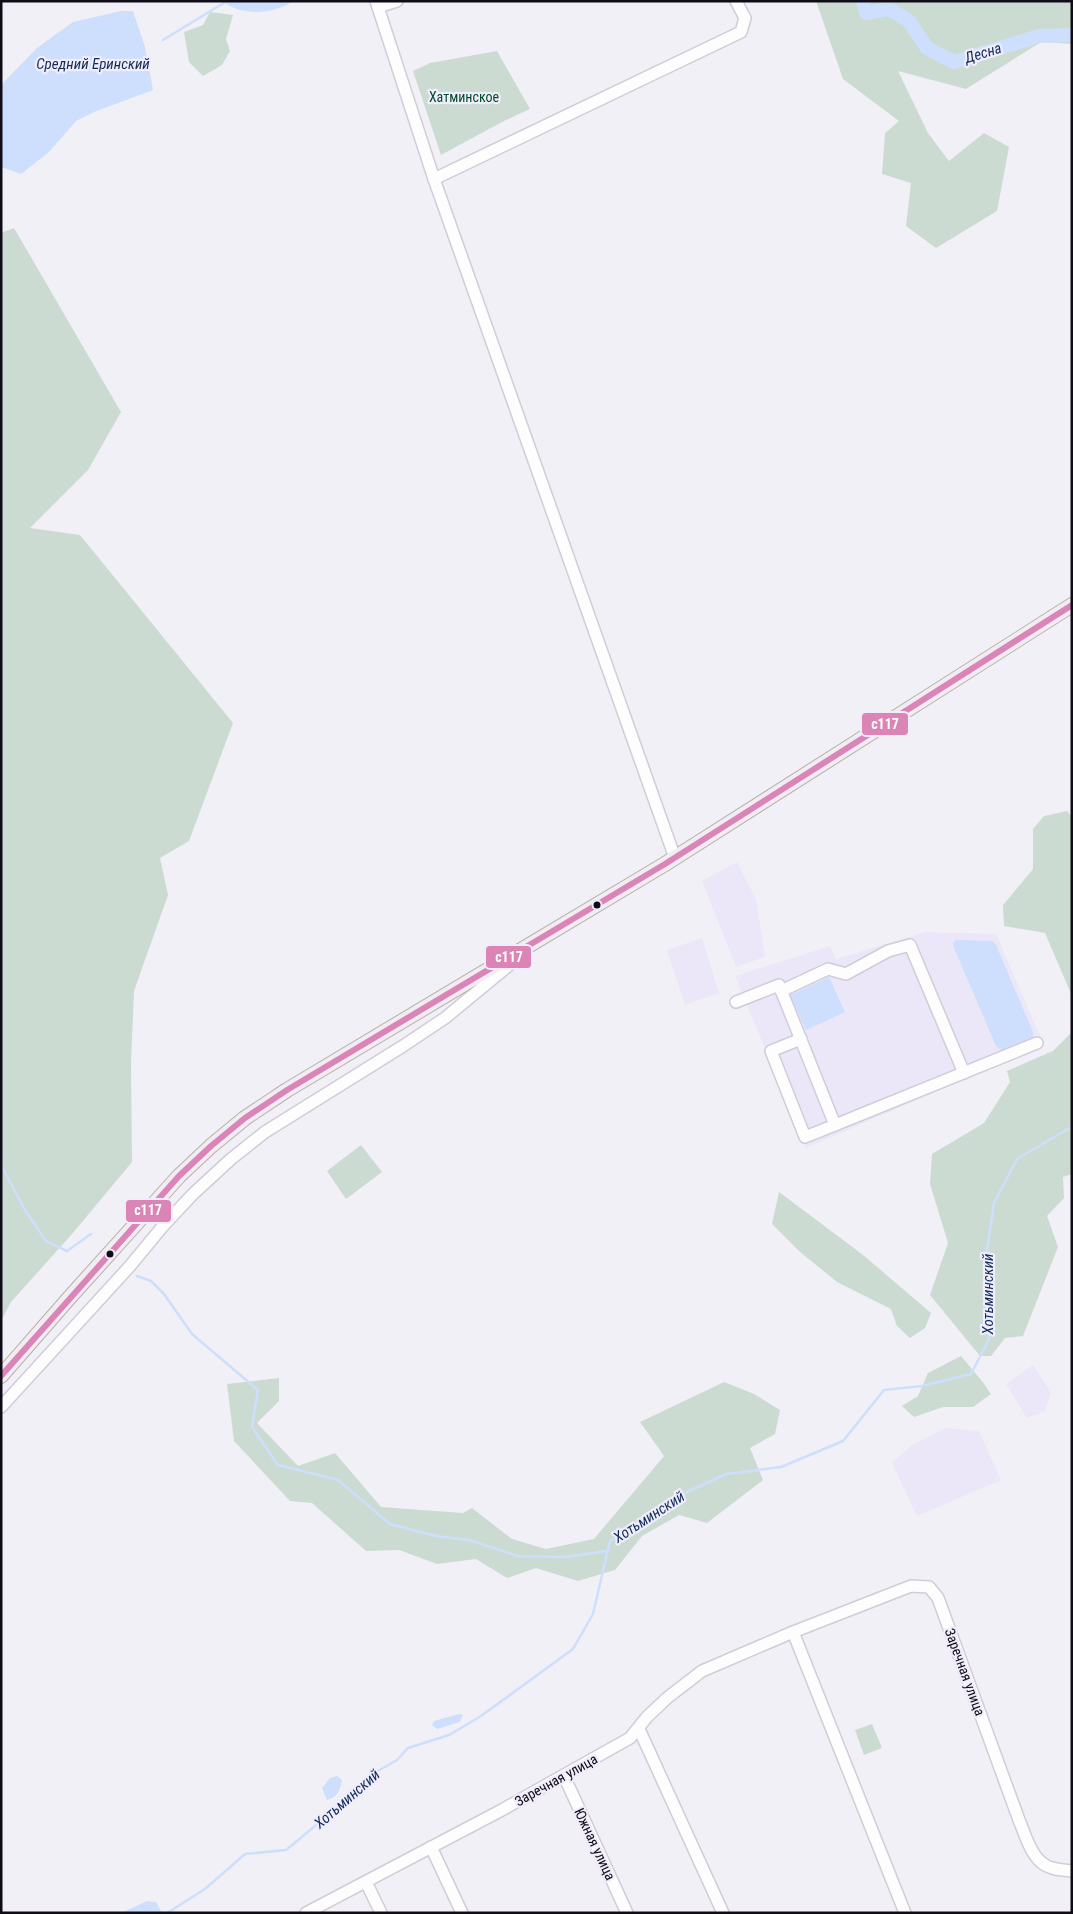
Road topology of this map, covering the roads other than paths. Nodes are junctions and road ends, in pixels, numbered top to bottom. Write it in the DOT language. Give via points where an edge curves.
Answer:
graph roads {
  1 [pos="396,1"];
  2 [pos="736,1"];
  3 [pos="377,4"];
  4 [pos="434,179"];
  5 [pos="1072,604"];
  6 [pos="675,858"];
  7 [pos="540,940"];
  8 [pos="781,991"];
  9 [pos="736,1002"];
  10 [pos="800,1039"];
  11 [pos="1037,1043"];
  12 [pos="964,1073"];
  13 [pos="835,1126"];
  14 [pos="1,1376"];
  15 [pos="1,1407"];
  16 [pos="793,1632"];
  17 [pos="639,1729"];
  18 [pos="564,1776"];
  19 [pos="431,1847"];
  20 [pos="1072,1870"];
  21 [pos="366,1882"];
  22 [pos="306,1913"];
  23 [pos="381,1913"];
  24 [pos="462,1913"];
  25 [pos="627,1913"];
  26 [pos="723,1913"];
  27 [pos="905,1913"];
  1 -- 3 [label="street"];
  2 -- 4 [label="street" via="745,18 741,32"];
  3 -- 4 [label="street"];
  4 -- 6 [label="street"];
  5 -- 6 [label="main road"];
  6 -- 7 [label="main road"];
  7 -- 14 [label="main road" via="244,1118 179,1176"];
  7 -- 15 [label="street" via="445,1018 265,1132 231,1159 163,1226"];
  8 -- 9 [label="street" via="779,985"];
  8 -- 10 [label="street"];
  8 -- 12 [label="street" via="828,969 846,974 888,951 910,945"];
  10 -- 13 [label="street"];
  10 -- 13 [label="street" via="771,1051 806,1137"];
  11 -- 12 [label="street"];
  12 -- 13 [label="street"];
  16 -- 17 [label="street, Заречная улица" via="702,1671 667,1698"];
  16 -- 20 [label="street, Заречная улица" via="911,1586 929,1587 938,1598 1034,1854 1050,1868"];
  16 -- 27 [label="street"];
  17 -- 18 [label="street, Заречная улица" via="630,1738"];
  17 -- 26 [label="street"];
  18 -- 19 [label="street, Заречная улица"];
  18 -- 25 [label="street, Южная улица"];
  19 -- 21 [label="street, Заречная улица"];
  19 -- 24 [label="street"];
  21 -- 22 [label="street, Заречная улица"];
  21 -- 23 [label="street"];
}
